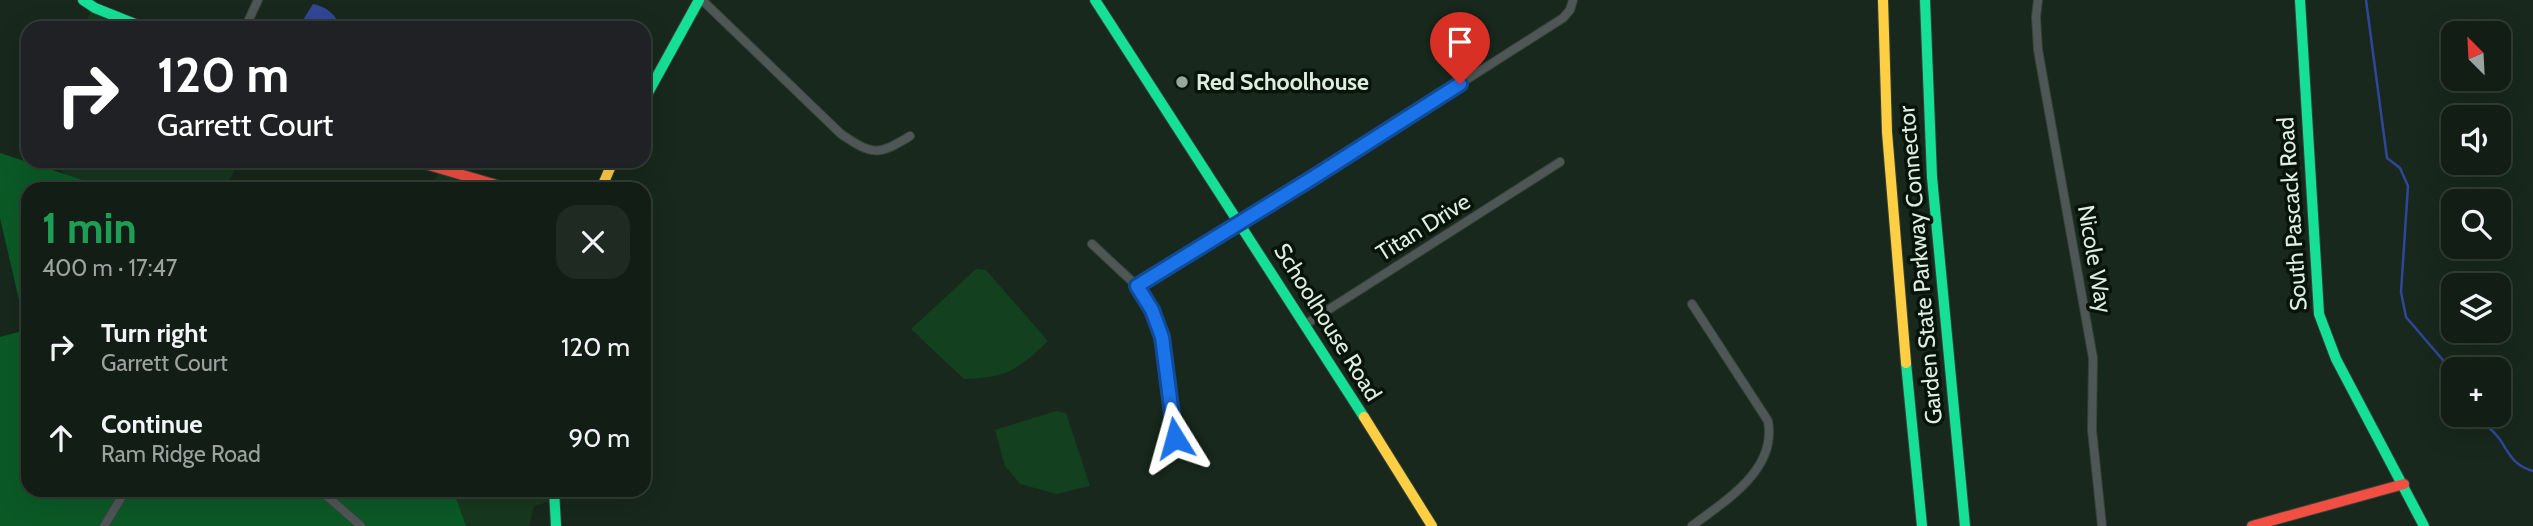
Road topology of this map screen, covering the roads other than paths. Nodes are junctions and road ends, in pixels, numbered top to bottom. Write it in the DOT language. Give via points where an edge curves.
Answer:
graph roads {
  1 [pos="83,0"];
  2 [pos="258,0"];
  3 [pos="701,0"];
  4 [pos="1096,0"];
  5 [pos="1573,0"];
  6 [pos="1883,0"];
  7 [pos="1925,0"];
  8 [pos="2038,0"];
  9 [pos="2300,0"];
  10 [pos="128,21"];
  11 [pos="248,21"];
  12 [pos="651,88"];
  13 [pos="910,136"];
  14 [pos="1560,162"];
  15 [pos="439,168"];
  16 [pos="486,182"];
  17 [pos="1240,221"];
  18 [pos="1093,244"];
  19 [pos="1137,286"];
  20 [pos="1692,304"];
  21 [pos="1306,324"];
  22 [pos="1175,438"];
  23 [pos="2403,484"];
  24 [pos="122,497"];
  25 [pos="328,497"];
  26 [pos="554,497"];
  27 [pos="104,526"];
  28 [pos="361,526"];
  29 [pos="556,526"];
  30 [pos="1432,526"];
  31 [pos="1692,526"];
  32 [pos="1922,526"];
  33 [pos="1965,526"];
  34 [pos="2102,526"];
  35 [pos="2252,526"];
  36 [pos="2424,526"];
  1 -- 10 [label="main road"];
  2 -- 11 [label="street"];
  3 -- 12 [label="main road"];
  3 -- 13 [label="street" via="858,145 874,152"];
  4 -- 17 [label="main road, Schoolhouse Road"];
  5 -- 17 [label="street" via="1563,19"];
  6 -- 32 [label="main road, Garden State Parkway Connector" via="1890,186"];
  7 -- 33 [label="main road, Garden State Parkway Connector" via="1932,177"];
  8 -- 34 [label="street, Nicole Way" via="2038,50 2093,358 2092,430"];
  9 -- 23 [label="main road, South Pascack Road" via="2319,314 2336,359"];
  14 -- 21 [label="street, Titan Drive"];
  15 -- 16 [label="main road"];
  17 -- 19 [label="street"];
  17 -- 21 [label="main road, Schoolhouse Road"];
  18 -- 19 [label="street"];
  19 -- 22 [label="street" via="1162,337"];
  20 -- 31 [label="street" via="1768,421 1770,435 1767,452 1747,482"];
  21 -- 30 [label="main road, Schoolhouse Road"];
  23 -- 35 [label="main road"];
  23 -- 36 [label="main road, South Pascack Road"];
  24 -- 27 [label="street"];
  25 -- 28 [label="street"];
  26 -- 29 [label="main road"];
}
